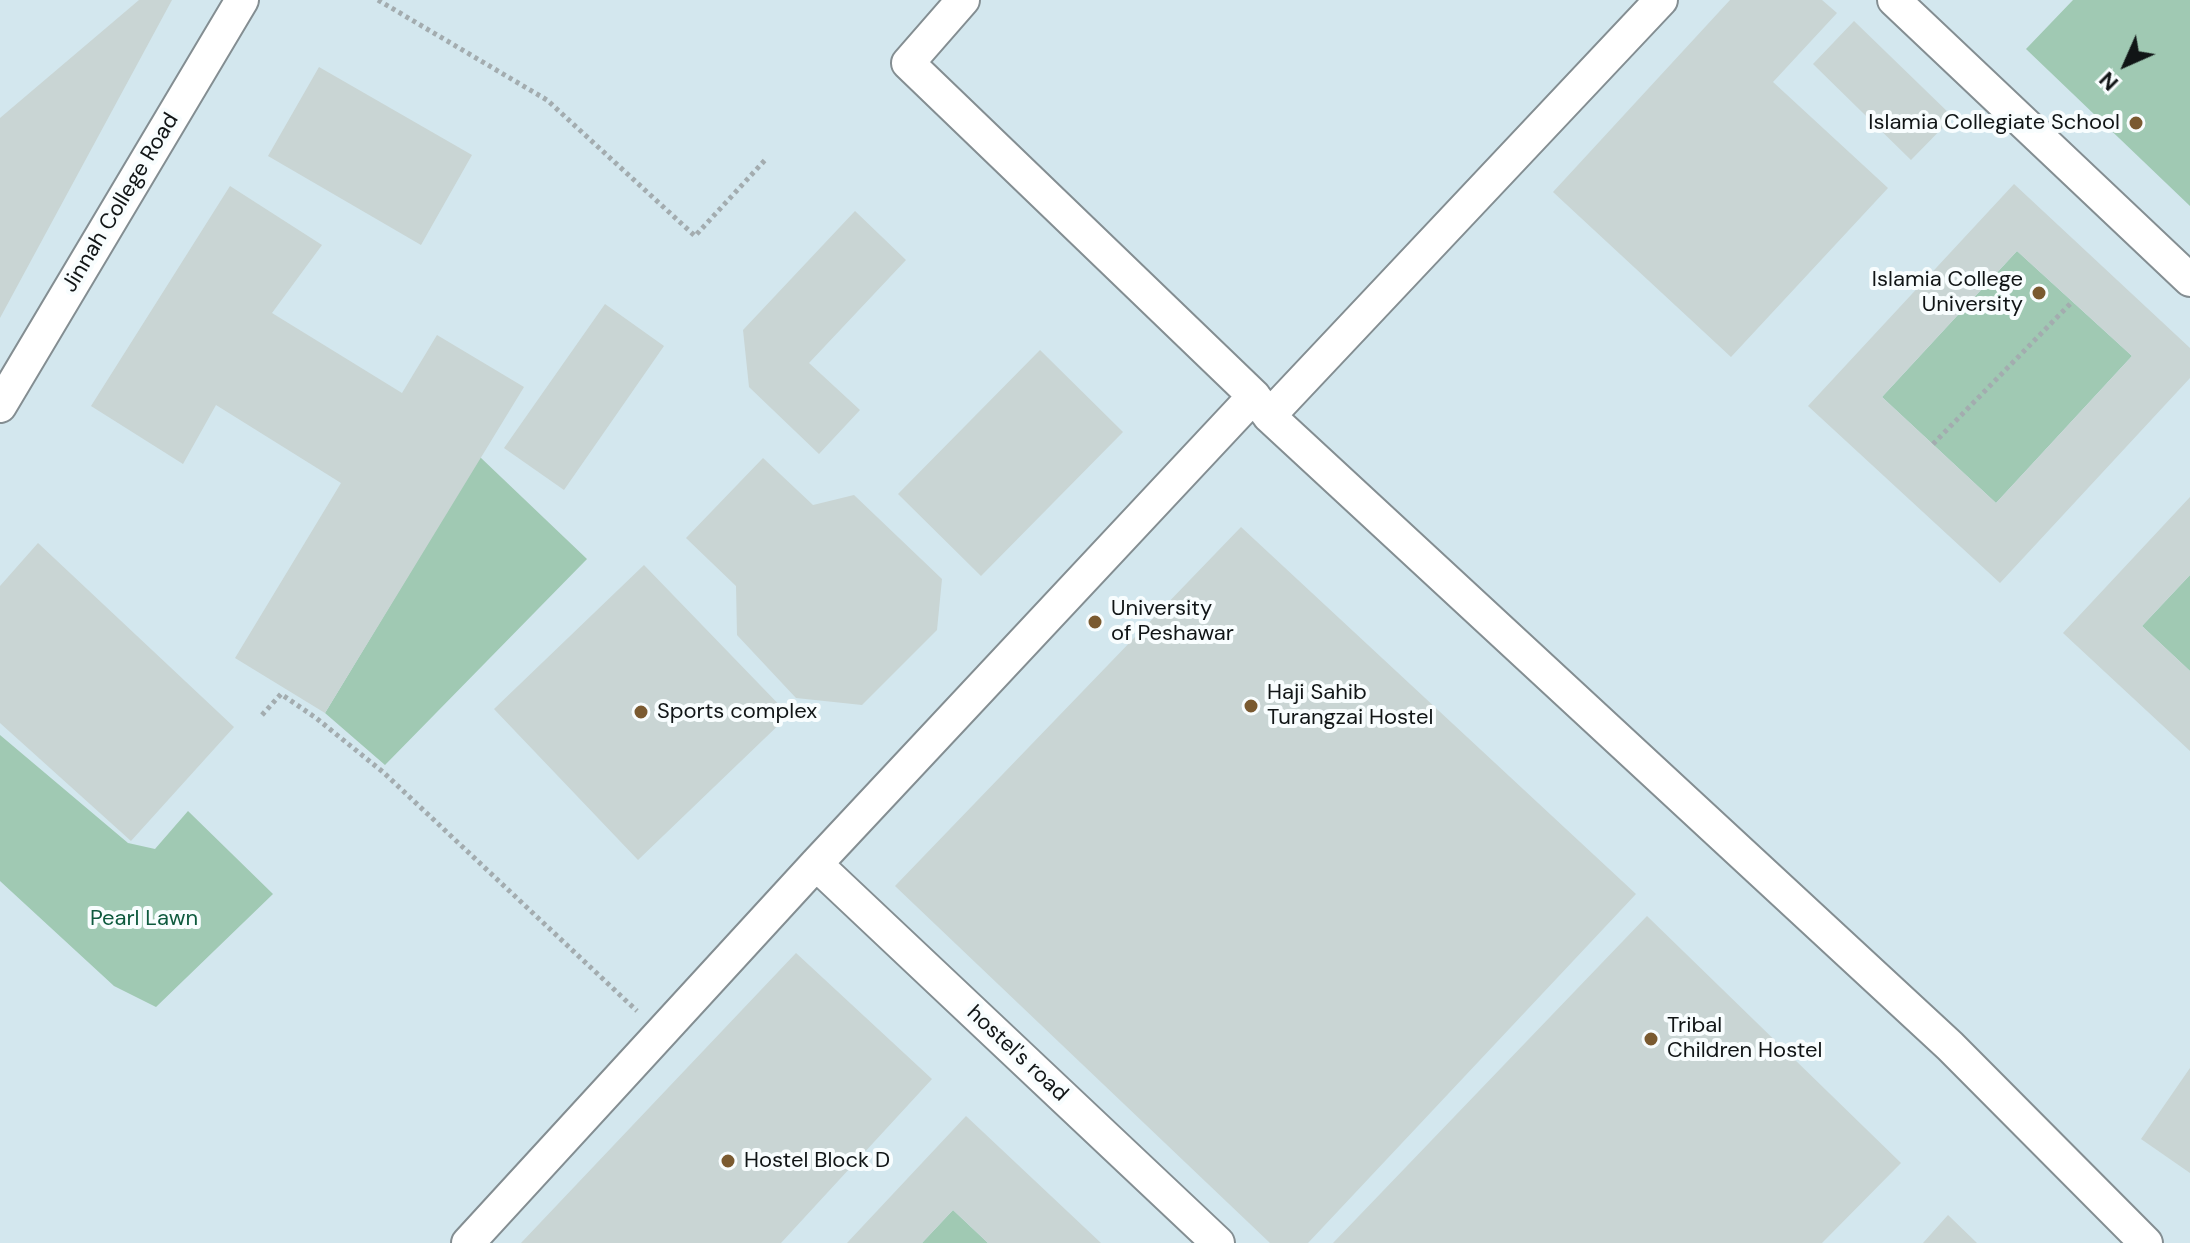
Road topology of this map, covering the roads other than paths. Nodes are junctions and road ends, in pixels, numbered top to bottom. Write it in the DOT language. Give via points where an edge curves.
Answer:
graph roads {
  1 [pos="242,0"];
  2 [pos="963,0"];
  3 [pos="1661,0"];
  4 [pos="1894,0"];
  5 [pos="2190,280"];
  6 [pos="0,406"];
  7 [pos="1261,406"];
  8 [pos="816,864"];
  9 [pos="468,1243"];
  10 [pos="1218,1243"];
  11 [pos="2146,1243"];
  1 -- 6 [label="street, Jinnah College Road"];
  2 -- 7 [label="street" via="908,63"];
  3 -- 7 [label="street"];
  4 -- 5 [label="street"];
  7 -- 8 [label="street"];
  7 -- 11 [label="street" via="1950,1046"];
  8 -- 9 [label="street"];
  8 -- 10 [label="street, hostel's road"];
}
